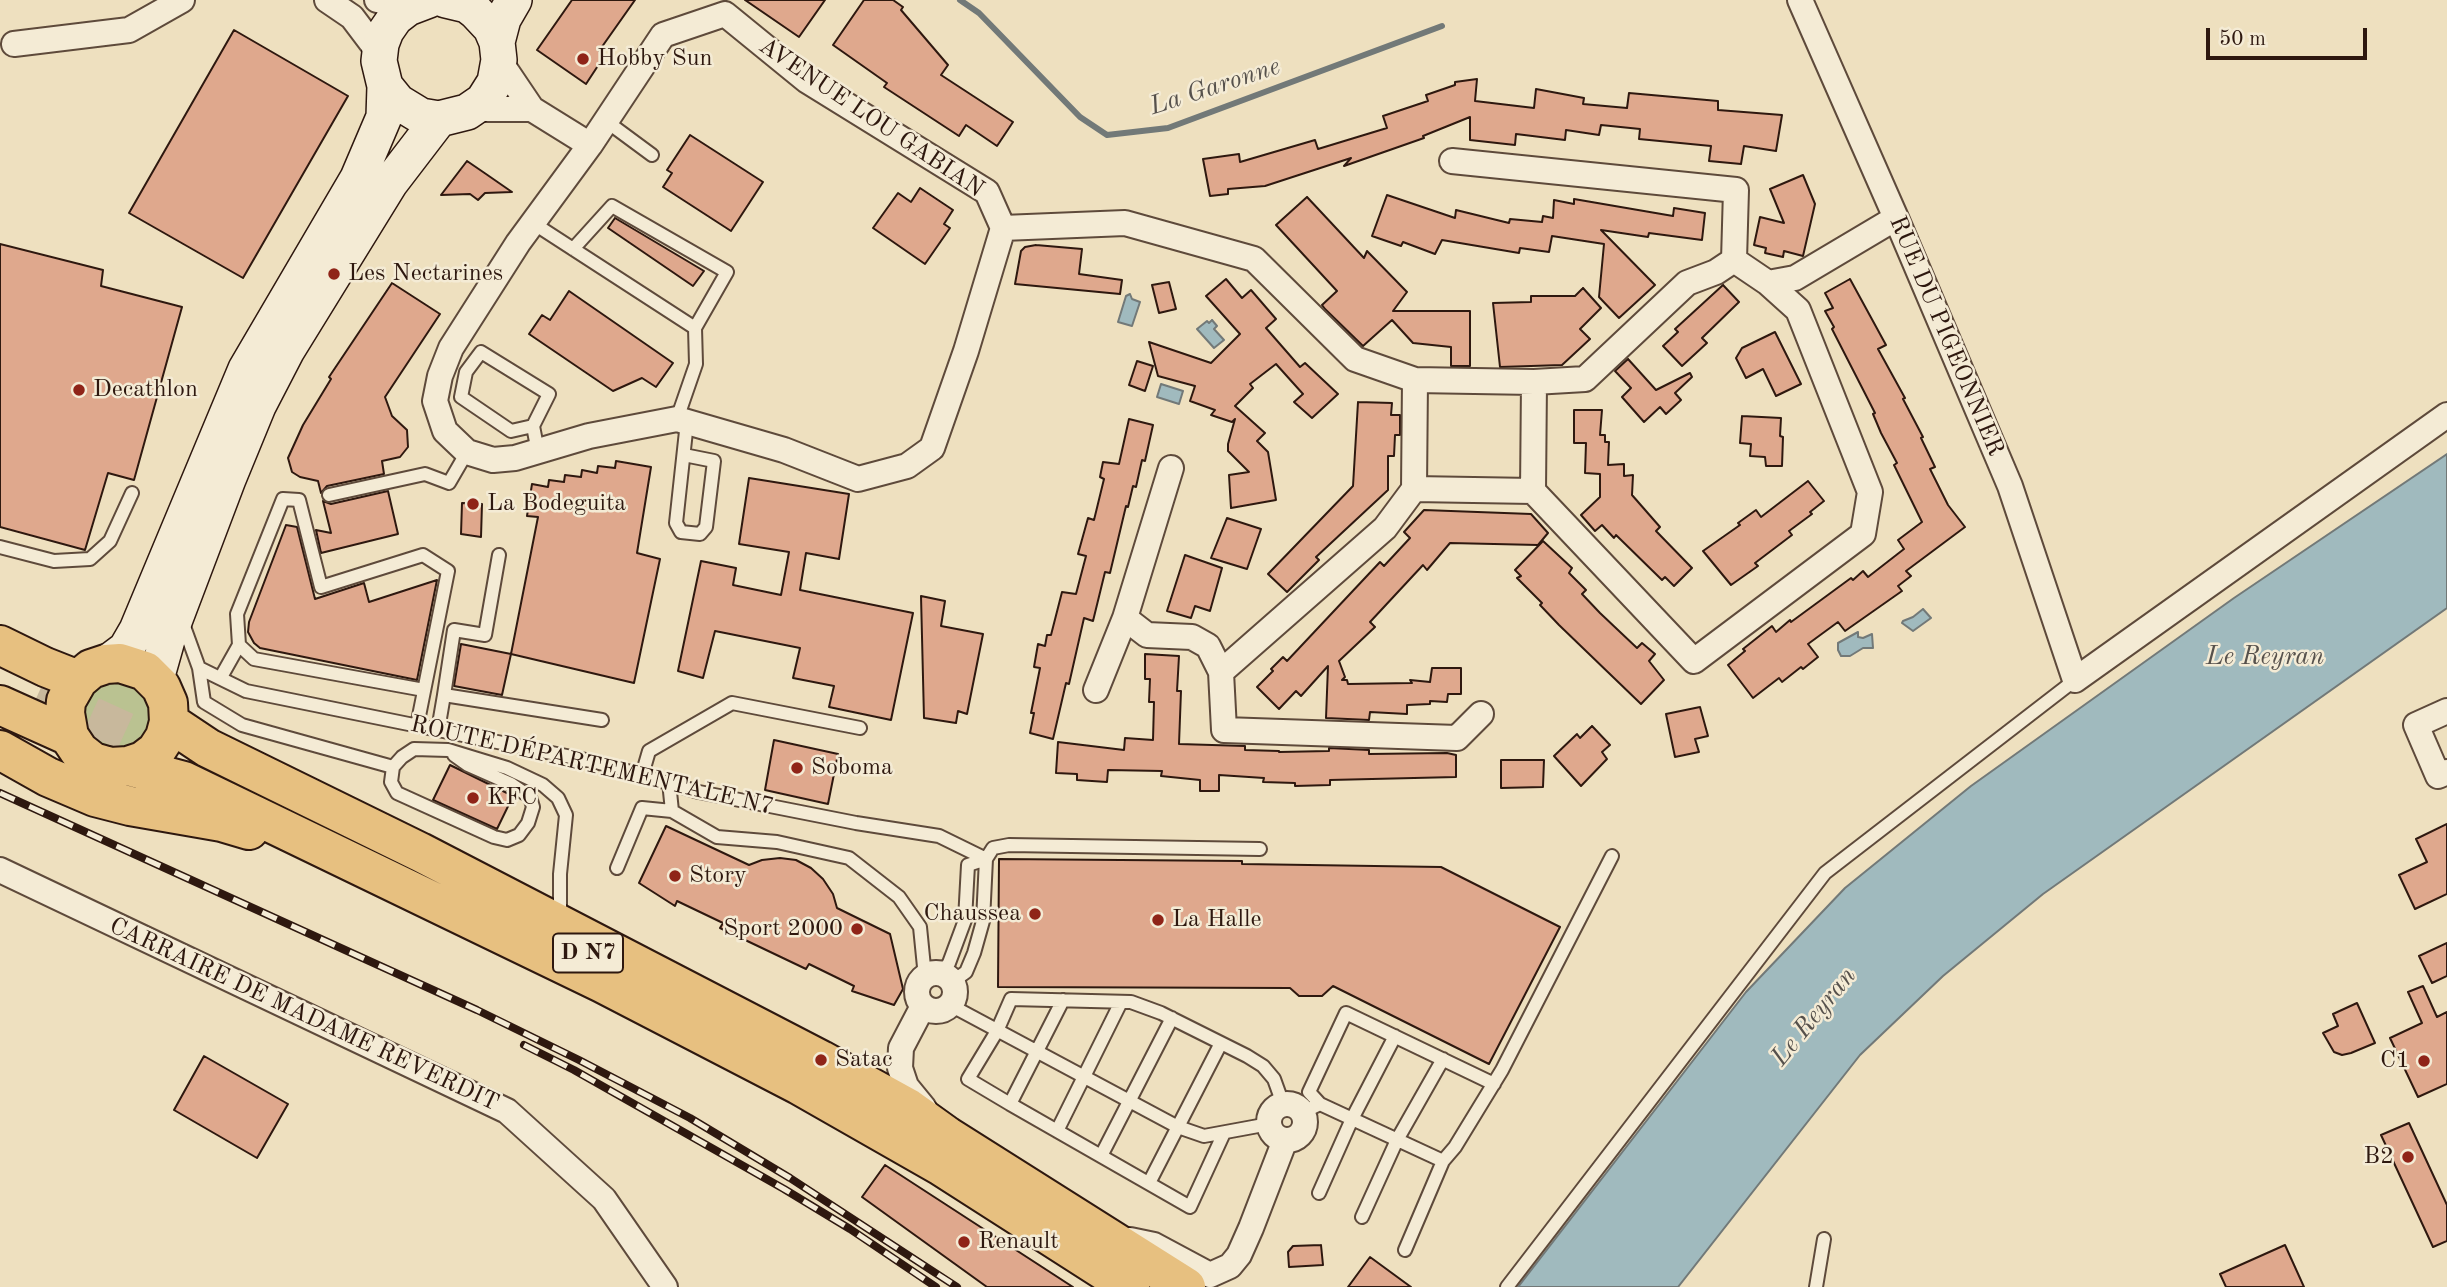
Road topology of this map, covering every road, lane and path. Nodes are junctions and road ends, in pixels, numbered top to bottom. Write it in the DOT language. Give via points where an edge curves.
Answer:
graph roads {
  1 [pos="182,0"];
  2 [pos="327,0"];
  3 [pos="446,0"];
  4 [pos="514,0"];
  5 [pos="1800,0"];
  6 [pos="405,3"];
  7 [pos="5,50"];
  8 [pos="498,51"];
  9 [pos="383,70"];
  10 [pos="471,109"];
  11 [pos="532,109"];
  12 [pos="439,119"];
  13 [pos="606,121"];
  14 [pos="590,145"];
  15 [pos="652,155"];
  16 [pos="1452,160"];
  17 [pos="1896,218"];
  18 [pos="533,223"];
  19 [pos="1003,228"];
  20 [pos="573,248"];
  21 [pos="1734,260"];
  22 [pos="1768,283"];
  23 [pos="695,328"];
  24 [pos="1415,380"];
  25 [pos="1534,382"];
  26 [pos="2447,415"];
  27 [pos="682,420"];
  28 [pos="533,426"];
  29 [pos="467,452"];
  30 [pos="538,452"];
  31 [pos="684,455"];
  32 [pos="1171,468"];
  33 [pos="1414,489"];
  34 [pos="1532,491"];
  35 [pos="131,493"];
  36 [pos="329,495"];
  37 [pos="0,547"];
  38 [pos="499,555"];
  39 [pos="180,607"];
  40 [pos="1125,618"];
  41 [pos="0,645"];
  42 [pos="239,645"];
  43 [pos="199,668"];
  44 [pos="92,672"];
  45 [pos="1221,672"];
  46 [pos="0,674"];
  47 [pos="221,677"];
  48 [pos="156,679"];
  49 [pos="2075,680"];
  50 [pos="424,690"];
  51 [pos="1096,690"];
  52 [pos="39,692"];
  53 [pos="444,695"];
  54 [pos="0,705"];
  55 [pos="2447,711"];
  56 [pos="1481,714"];
  57 [pos="602,720"];
  58 [pos="169,722"];
  59 [pos="417,726"];
  60 [pos="860,728"];
  61 [pos="438,730"];
  62 [pos="69,736"];
  63 [pos="0,750"];
  64 [pos="448,750"];
  65 [pos="128,766"];
  66 [pos="393,767"];
  67 [pos="2447,772"];
  68 [pos="642,775"];
  69 [pos="226,777"];
  70 [pos="669,782"];
  71 [pos="672,811"];
  72 [pos="1260,849"];
  73 [pos="1612,856"];
  74 [pos="986,859"];
  75 [pos="617,868"];
  76 [pos="0,870"];
  77 [pos="426,900"];
  78 [pos="561,925"];
  79 [pos="942,985"];
  80 [pos="1063,1000"];
  81 [pos="1121,1002"];
  82 [pos="1172,1018"];
  83 [pos="997,1031"];
  84 [pos="1395,1036"];
  85 [pos="1222,1042"];
  86 [pos="1037,1052"];
  87 [pos="1443,1059"];
  88 [pos="1084,1077"];
  89 [pos="1494,1084"];
  90 [pos="1128,1101"];
  91 [pos="1010,1104"];
  92 [pos="1292,1117"];
  93 [pos="1352,1119"];
  94 [pos="1178,1127"];
  95 [pos="1056,1131"];
  96 [pos="1224,1133"];
  97 [pos="947,1136"];
  98 [pos="1397,1140"];
  99 [pos="1101,1156"];
  100 [pos="1443,1161"];
  101 [pos="1150,1183"];
  102 [pos="1319,1193"];
  103 [pos="1362,1217"];
  104 [pos="1107,1235"];
  105 [pos="1824,1239"];
  106 [pos="1405,1250"];
  107 [pos="665,1287"];
  108 [pos="1130,1287"];
  109 [pos="1186,1287"];
  110 [pos="1507,1287"];
  111 [pos="1816,1287"];
  1 -- 7 [label="street" via="129,30"];
  2 -- 9 [label="street" via="352,17"];
  3 -- 8 [label="main road" via="476,12 491,28"];
  4 -- 8 [label="main road" via="503,19"];
  5 -- 17 [label="street, RUE DU PIGEONNIER"];
  6 -- 9 [label="main road" via="386,31"];
  8 -- 10 [label="main road" via="491,90"];
  8 -- 11 [label="street"];
  9 -- 12 [label="main road" via="398,102 421,116"];
  9 -- 44 [label="main road" via="384,117 358,178 246,369 137,629 126,649"];
  10 -- 11 [label="street"];
  10 -- 12 [label="main road"];
  11 -- 14 [label="street"];
  12 -- 39 [label="main road" via="390,183 287,350 258,406"];
  13 -- 14 [label="street, AVENUE LOU GABIAN"];
  13 -- 15 [label="lane"];
  13 -- 19 [label="street, AVENUE LOU GABIAN" via="663,35 725,14 806,80 987,192"];
  14 -- 18 [label="street, AVENUE LOU GABIAN"];
  16 -- 21 [label="street" via="1736,190"];
  17 -- 22 [label="street" via="1795,278"];
  17 -- 49 [label="street, RUE DU PIGEONNIER" via="2010,486"];
  18 -- 20 [label="lane"];
  18 -- 29 [label="street, AVENUE LOU GABIAN" via="451,348 440,376 435,401 445,431"];
  19 -- 24 [label="street" via="1125,223 1254,259 1355,359"];
  19 -- 27 [label="street" via="932,448 907,466 858,479 784,450"];
  20 -- 23 [label="lane"];
  20 -- 23 [label="lane" via="612,206 727,272"];
  21 -- 22 [label="street"];
  21 -- 25 [label="street" via="1686,283 1585,379"];
  22 -- 34 [label="street" via="1798,310 1870,492 1863,534 1693,661"];
  23 -- 27 [label="lane" via="696,364"];
  24 -- 25 [label="street"];
  24 -- 33 [label="street"];
  25 -- 34 [label="street"];
  26 -- 49 [label="street"];
  27 -- 30 [label="street" via="589,436"];
  27 -- 31 [label="lane"];
  28 -- 28 [label="lane" via="549,394 481,352 466,372 461,397 511,431"];
  28 -- 30 [label="lane"];
  29 -- 30 [label="street" via="493,460"];
  29 -- 36 [label="lane" via="449,483 425,474"];
  31 -- 31 [label="lane" via="676,523 681,532 700,534 706,527 714,461"];
  32 -- 40 [label="street"];
  33 -- 34 [label="street"];
  33 -- 45 [label="street" via="1385,528"];
  35 -- 37 [label="lane" via="110,541 90,559 54,561"];
  38 -- 53 [label="lane" via="485,635 454,630"];
  39 -- 43 [label="lane, ROUTE DÉPARTEMENTALE N7"];
  39 -- 48 [label="main road"];
  40 -- 45 [label="street" via="1147,635 1192,637 1208,646"];
  40 -- 51 [label="street"];
  41 -- 44 [label="main road" via="45,667"];
  42 -- 47 [label="lane"];
  42 -- 50 [label="lane" via="254,659"];
  42 -- 50 [label="lane" via="237,614 284,499 299,500 321,587 423,555 448,571"];
  43 -- 47 [label="lane, ROUTE DÉPARTEMENTALE N7"];
  43 -- 66 [label="lane, ROUTE DÉPARTEMENTALE N7" via="204,702 242,725"];
  44 -- 48 [label="main road" via="120,663"];
  44 -- 62 [label="main road" via="66,701"];
  45 -- 56 [label="street" via="1224,730 1457,737"];
  46 -- 52 [label="main road"];
  47 -- 59 [label="lane, ROUTE DÉPARTEMENTALE N7" via="246,691"];
  48 -- 58 [label="main road" via="166,695"];
  49 -- 110 [label="lane" via="1825,873"];
  50 -- 59 [label="lane"];
  53 -- 57 [label="lane"];
  53 -- 61 [label="lane"];
  54 -- 62 [label="main road"];
  55 -- 67 [label="street" via="2416,725 2438,776"];
  58 -- 65 [label="main road" via="156,751"];
  58 -- 78 [label="main road" via="208,748"];
  59 -- 61 [label="lane, ROUTE DÉPARTEMENTALE N7"];
  60 -- 68 [label="lane" via="732,703 649,751"];
  61 -- 68 [label="lane, ROUTE DÉPARTEMENTALE N7"];
  62 -- 65 [label="main road" via="93,762"];
  63 -- 77 [label="main road, D N7" via="95,797 255,831"];
  64 -- 66 [label="lane, ROUTE DÉPARTEMENTALE N7" via="414,748"];
  64 -- 66 [label="lane, ROUTE DÉPARTEMENTALE N7" via="530,797 533,807 519,835 507,840 494,837 397,793 391,782"];
  64 -- 78 [label="lane, ROUTE DÉPARTEMENTALE N7" via="507,768 543,785 558,798 566,815"];
  65 -- 77 [label="main road, D N7" via="184,781"];
  68 -- 70 [label="lane, ROUTE DÉPARTEMENTALE N7"];
  69 -- 97 [label="main road, D N7"];
  70 -- 71 [label="lane"];
  70 -- 74 [label="lane, ROUTE DÉPARTEMENTALE N7" via="712,795 939,836"];
  71 -- 75 [label="lane" via="642,808"];
  71 -- 79 [label="lane" via="717,836 777,842 849,858 899,897 920,927"];
  72 -- 74 [label="lane" via="1009,845 993,848"];
  73 -- 89 [label="lane"];
  74 -- 79 [label="lane" via="977,942 966,972"];
  74 -- 79 [label="lane" via="968,865 965,920"];
  76 -- 107 [label="street, CARRAIRE DE MADAME REVERDIT" via="507,1111 604,1199"];
  77 -- 108 [label="main road, D N7" via="602,983 799,1085 941,1166"];
  78 -- 97 [label="main road" via="821,1060 908,1108"];
  79 -- 83 [label="lane"];
  79 -- 97 [label="street" via="918,988 923,1006 901,1048 901,1077"];
  80 -- 81 [label="lane"];
  80 -- 83 [label="lane" via="1011,999"];
  80 -- 86 [label="lane"];
  81 -- 82 [label="lane"];
  81 -- 88 [label="lane"];
  82 -- 85 [label="lane"];
  82 -- 90 [label="lane"];
  83 -- 86 [label="lane"];
  83 -- 91 [label="lane" via="968,1079"];
  84 -- 87 [label="lane"];
  84 -- 92 [label="lane" via="1346,1013 1309,1092"];
  84 -- 93 [label="lane"];
  85 -- 92 [label="lane" via="1264,1066"];
  85 -- 94 [label="lane"];
  86 -- 88 [label="lane"];
  86 -- 91 [label="lane"];
  87 -- 89 [label="lane"];
  87 -- 98 [label="lane"];
  88 -- 90 [label="lane"];
  88 -- 95 [label="lane"];
  89 -- 100 [label="lane"];
  90 -- 94 [label="lane"];
  90 -- 99 [label="lane"];
  91 -- 95 [label="lane"];
  92 -- 93 [label="lane"];
  92 -- 96 [label="lane"];
  92 -- 104 [label="street" via="1251,1228 1230,1266 1210,1275 1154,1245"];
  93 -- 98 [label="lane"];
  93 -- 102 [label="lane"];
  94 -- 96 [label="lane" via="1204,1136"];
  94 -- 101 [label="lane"];
  95 -- 99 [label="lane"];
  96 -- 101 [label="lane" via="1190,1207"];
  97 -- 104 [label="main road, D N7"];
  98 -- 100 [label="lane"];
  98 -- 103 [label="lane"];
  99 -- 101 [label="lane"];
  100 -- 106 [label="lane"];
  104 -- 109 [label="main road, D N7"];
  105 -- 111 [label="lane"];
}
